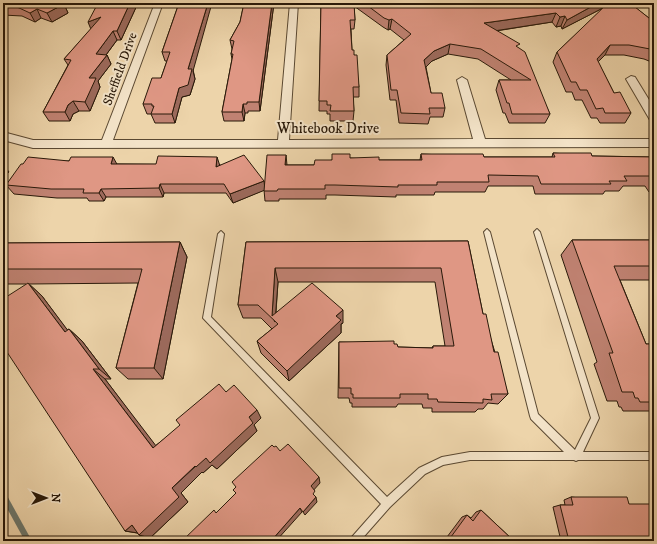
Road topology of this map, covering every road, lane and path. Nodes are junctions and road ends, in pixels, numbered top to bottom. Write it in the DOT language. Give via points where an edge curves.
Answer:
graph roads {
  1 [pos="159,3"];
  2 [pos="294,3"];
  3 [pos="631,79"];
  4 [pos="462,80"];
  5 [pos="654,117"];
  6 [pos="3,136"];
  7 [pos="283,143"];
  8 [pos="480,143"];
  9 [pos="654,143"];
  10 [pos="106,144"];
  11 [pos="487,232"];
  12 [pos="537,232"];
  13 [pos="221,234"];
  14 [pos="654,456"];
  15 [pos="576,457"];
  16 [pos="387,504"];
  17 [pos="354,541"];
  1 -- 10 [label="street, Sheffield Drive"];
  2 -- 7 [label="street"];
  3 -- 5 [label="street"];
  4 -- 8 [label="street"];
  6 -- 10 [label="street, Whitebook Drive" via="33,144"];
  7 -- 8 [label="street, Whitebook Drive"];
  7 -- 10 [label="street, Whitebook Drive"];
  8 -- 9 [label="street, Whitebook Drive"];
  11 -- 15 [label="lane" via="534,416"];
  12 -- 15 [label="lane" via="595,418"];
  13 -- 16 [label="lane" via="207,318"];
  14 -- 15 [label="lane"];
  15 -- 16 [label="lane" via="470,456 454,459 422,470"];
  16 -- 17 [label="lane"];
}
